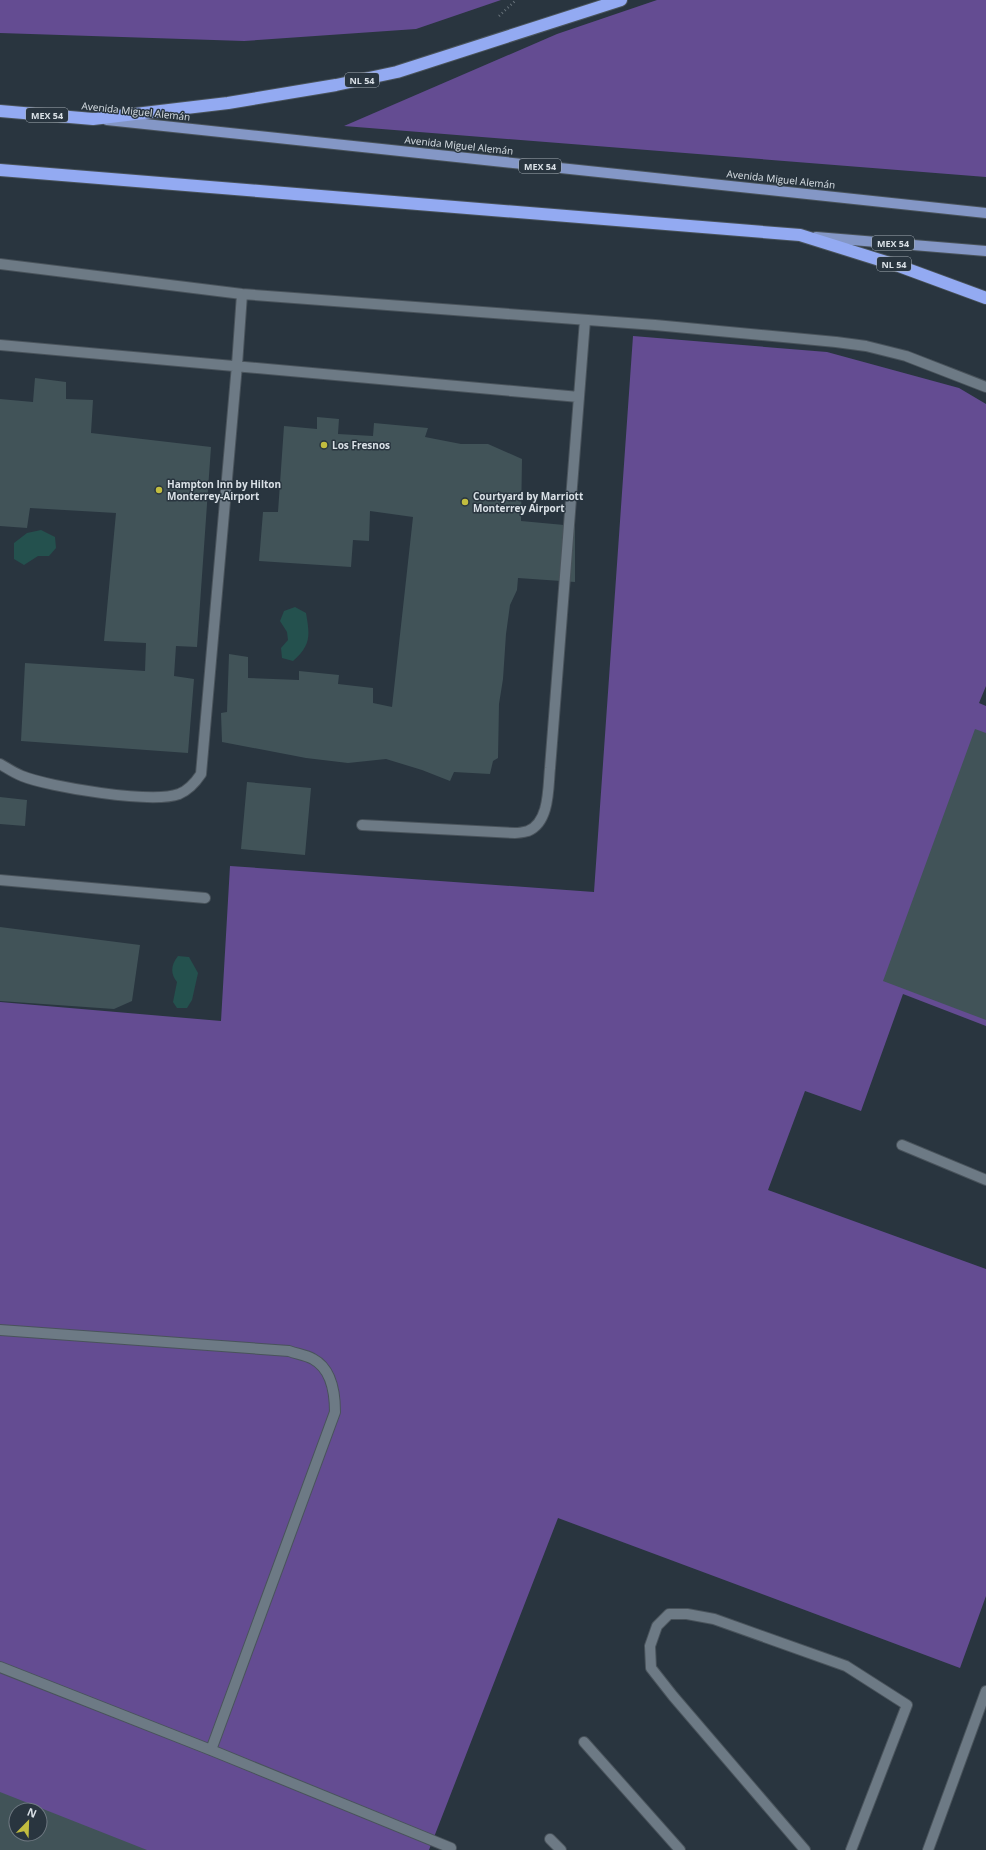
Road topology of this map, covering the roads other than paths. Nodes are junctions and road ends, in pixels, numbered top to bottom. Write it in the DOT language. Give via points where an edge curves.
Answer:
graph roads {
  1 [pos="621,0"];
  2 [pos="0,111"];
  3 [pos="93,119"];
  4 [pos="0,170"];
  5 [pos="986,213"];
  6 [pos="800,235"];
  7 [pos="986,251"];
  8 [pos="0,264"];
  9 [pos="242,294"];
  10 [pos="986,298"];
  11 [pos="585,320"];
  12 [pos="0,345"];
  13 [pos="237,366"];
  14 [pos="986,387"];
  15 [pos="579,397"];
  16 [pos="0,764"];
  17 [pos="362,825"];
  18 [pos="0,880"];
  19 [pos="205,898"];
  20 [pos="902,1145"];
  21 [pos="986,1180"];
  22 [pos="0,1330"];
  23 [pos="0,1667"];
  24 [pos="986,1691"];
  25 [pos="584,1742"];
  26 [pos="211,1750"];
  27 [pos="550,1839"];
  28 [pos="451,1848"];
  29 [pos="561,1850"];
  30 [pos="680,1850"];
  31 [pos="805,1850"];
  32 [pos="851,1850"];
  33 [pos="928,1850"];
  1 -- 3 [label="highway, NL 54" via="397,72 228,104"];
  2 -- 3 [label="highway, Avenida Miguel Alemán / MEX 54"];
  3 -- 5 [label="main road, Avenida Miguel Alemán / MEX 54"];
  4 -- 6 [label="highway, MEX 54"];
  6 -- 7 [label="main road, MEX 54"];
  6 -- 10 [label="highway, NL 54" via="899,266"];
  8 -- 9 [label="street"];
  9 -- 11 [label="street"];
  9 -- 13 [label="street"];
  11 -- 14 [label="street" via="866,346 906,356"];
  11 -- 15 [label="street"];
  12 -- 13 [label="street"];
  13 -- 15 [label="street"];
  13 -- 16 [label="street" via="201,774 193,786 178,794 144,797 73,789 22,776"];
  15 -- 17 [label="street" via="549,781 547,801 540,822 528,830 515,834"];
  18 -- 19 [label="street"];
  20 -- 21 [label="street"];
  22 -- 26 [label="street" via="289,1351 313,1359 325,1368 335,1395 335,1412"];
  23 -- 26 [label="street"];
  24 -- 33 [label="street"];
  25 -- 30 [label="street"];
  26 -- 28 [label="street"];
  27 -- 29 [label="street"];
  31 -- 32 [label="street" via="651,1668 650,1646 657,1626 669,1614 714,1619 846,1666 907,1705"];
}
